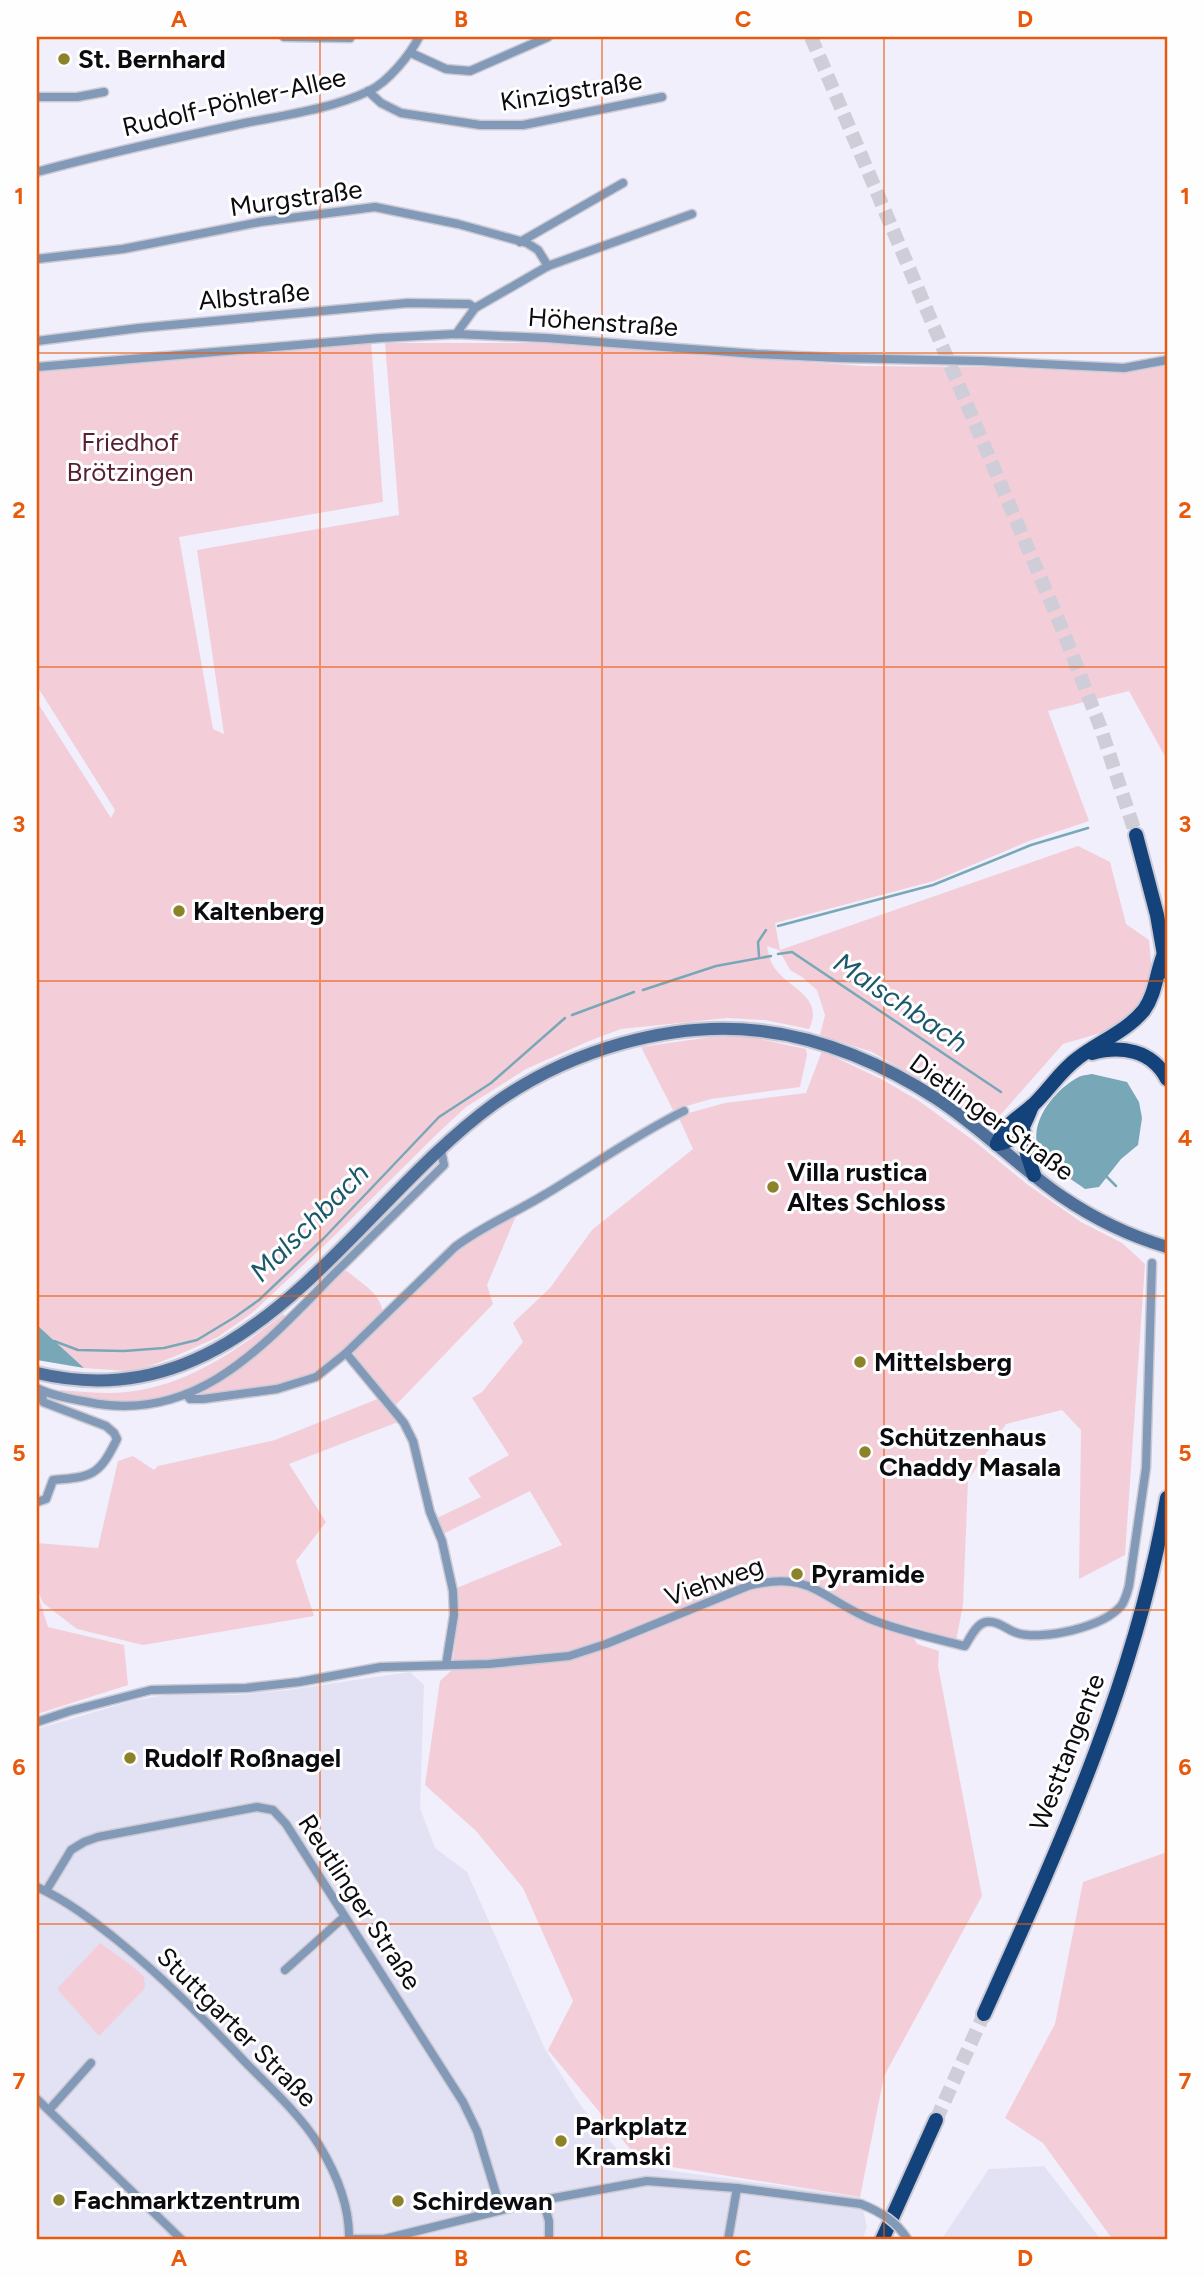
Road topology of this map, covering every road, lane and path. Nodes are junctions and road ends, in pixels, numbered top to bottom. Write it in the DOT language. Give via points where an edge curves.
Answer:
graph roads {
  1 [pos="284,37"];
  2 [pos="419,37"];
  3 [pos="548,37"];
  4 [pos="350,38"];
  5 [pos="411,53"];
  6 [pos="368,91"];
  7 [pos="104,92"];
  8 [pos="37,97"];
  9 [pos="662,97"];
  10 [pos="37,172"];
  11 [pos="623,183"];
  12 [pos="692,214"];
  13 [pos="520,242"];
  14 [pos="37,259"];
  15 [pos="548,266"];
  16 [pos="475,308"];
  17 [pos="456,334"];
  18 [pos="37,341"];
  19 [pos="1167,360"];
  20 [pos="37,367"];
  21 [pos="1136,835"];
  22 [pos="1164,954"];
  23 [pos="1167,972"];
  24 [pos="1081,1056"];
  25 [pos="1167,1079"];
  26 [pos="1033,1105"];
  27 [pos="684,1111"];
  28 [pos="1023,1128"];
  29 [pos="997,1144"];
  30 [pos="441,1150"];
  31 [pos="1034,1175"];
  32 [pos="1167,1247"];
  33 [pos="1152,1263"];
  34 [pos="346,1353"];
  35 [pos="37,1373"];
  36 [pos="40,1390"];
  37 [pos="186,1394"];
  38 [pos="1167,1498"];
  39 [pos="37,1502"];
  40 [pos="446,1665"];
  41 [pos="37,1722"];
  42 [pos="37,1887"];
  43 [pos="46,1891"];
  44 [pos="344,1917"];
  45 [pos="285,1970"];
  46 [pos="984,2014"];
  47 [pos="91,2063"];
  48 [pos="37,2099"];
  49 [pos="49,2109"];
  50 [pos="936,2120"];
  51 [pos="737,2188"];
  52 [pos="543,2200"];
  53 [pos="501,2210"];
  54 [pos="182,2240"];
  55 [pos="349,2240"];
  56 [pos="549,2240"];
  57 [pos="728,2240"];
  58 [pos="882,2240"];
  59 [pos="908,2240"];
  1 -- 4 [label="street"];
  2 -- 5 [label="street, Rudolf-Pöhler-Allee"];
  3 -- 5 [label="street" via="470,71 446,69"];
  5 -- 6 [label="street, Rudolf-Pöhler-Allee"];
  6 -- 9 [label="street, Kinzigstraße" via="401,113 480,125 523,125"];
  6 -- 10 [label="street, Rudolf-Pöhler-Allee" via="319,107"];
  7 -- 8 [label="street"];
  11 -- 13 [label="street"];
  12 -- 15 [label="street"];
  13 -- 14 [label="street, Murgstraße" via="375,207"];
  13 -- 15 [label="street, Murgstraße" via="538,250"];
  15 -- 16 [label="street"];
  16 -- 17 [label="street"];
  16 -- 18 [label="street, Albstraße" via="469,304 408,303"];
  17 -- 19 [label="street, Höhenstraße" via="839,358 1124,368"];
  17 -- 20 [label="street, Höhenstraße"];
  21 -- 22 [label="highway"];
  22 -- 23 [label="highway"];
  22 -- 24 [label="highway" via="1156,986 1142,1012"];
  24 -- 25 [label="highway" via="1110,1048 1129,1050 1153,1063"];
  24 -- 26 [label="highway"];
  26 -- 28 [label="highway"];
  26 -- 29 [label="highway" via="1005,1127"];
  27 -- 34 [label="street, Dietlinger Straße" via="474,1232"];
  28 -- 29 [label="highway" via="1009,1142"];
  28 -- 31 [label="highway"];
  29 -- 30 [label="main road, Dietlinger Straße" via="938,1100 873,1063 791,1035 729,1029 673,1034 585,1056 494,1104"];
  29 -- 31 [label="main road, Dietlinger Straße"];
  30 -- 35 [label="main road, Dietlinger Straße" via="288,1300 214,1351 133,1378 78,1380"];
  30 -- 37 [label="street, Dietlinger Straße" via="444,1165 265,1344 213,1382"];
  31 -- 32 [label="main road, Dietlinger Straße" via="1092,1215"];
  33 -- 40 [label="street, Viehweg" via="1146,1468 1129,1586 1122,1605 1102,1620 1041,1637 985,1622 965,1646 868,1618 808,1586 770,1580 569,1656"];
  34 -- 37 [label="street, Dietlinger Straße" via="316,1377 277,1389 203,1399 190,1399"];
  34 -- 40 [label="street" via="404,1423 413,1441 453,1591"];
  36 -- 37 [label="street, Dietlinger Straße" via="118,1407 157,1404"];
  36 -- 39 [label="street, Dietlinger Straße" via="43,1402 106,1426 117,1439 99,1469 82,1478 53,1480 46,1499"];
  38 -- 46 [label="highway, Westtangente" via="1112,1711"];
  40 -- 41 [label="street, Viehweg" via="382,1667 246,1688 151,1690"];
  42 -- 43 [label="street, Stuttgarter Straße"];
  43 -- 44 [label="street, Reutlinger Straße" via="71,1850 84,1842 246,1808 268,1808 283,1819"];
  43 -- 55 [label="street, Stuttgarter Straße" via="91,1920 156,1974 299,2118 320,2147 338,2185"];
  44 -- 45 [label="street"];
  44 -- 53 [label="street, Reutlinger Straße" via="471,2117"];
  47 -- 49 [label="street"];
  48 -- 49 [label="street"];
  49 -- 54 [label="street"];
  50 -- 58 [label="highway"];
  51 -- 52 [label="street" via="647,2181"];
  51 -- 57 [label="street"];
  51 -- 59 [label="street, bridge" via="861,2204 891,2220"];
  52 -- 53 [label="street"];
  52 -- 56 [label="street"];
  53 -- 55 [label="street" via="384,2239"];
}
